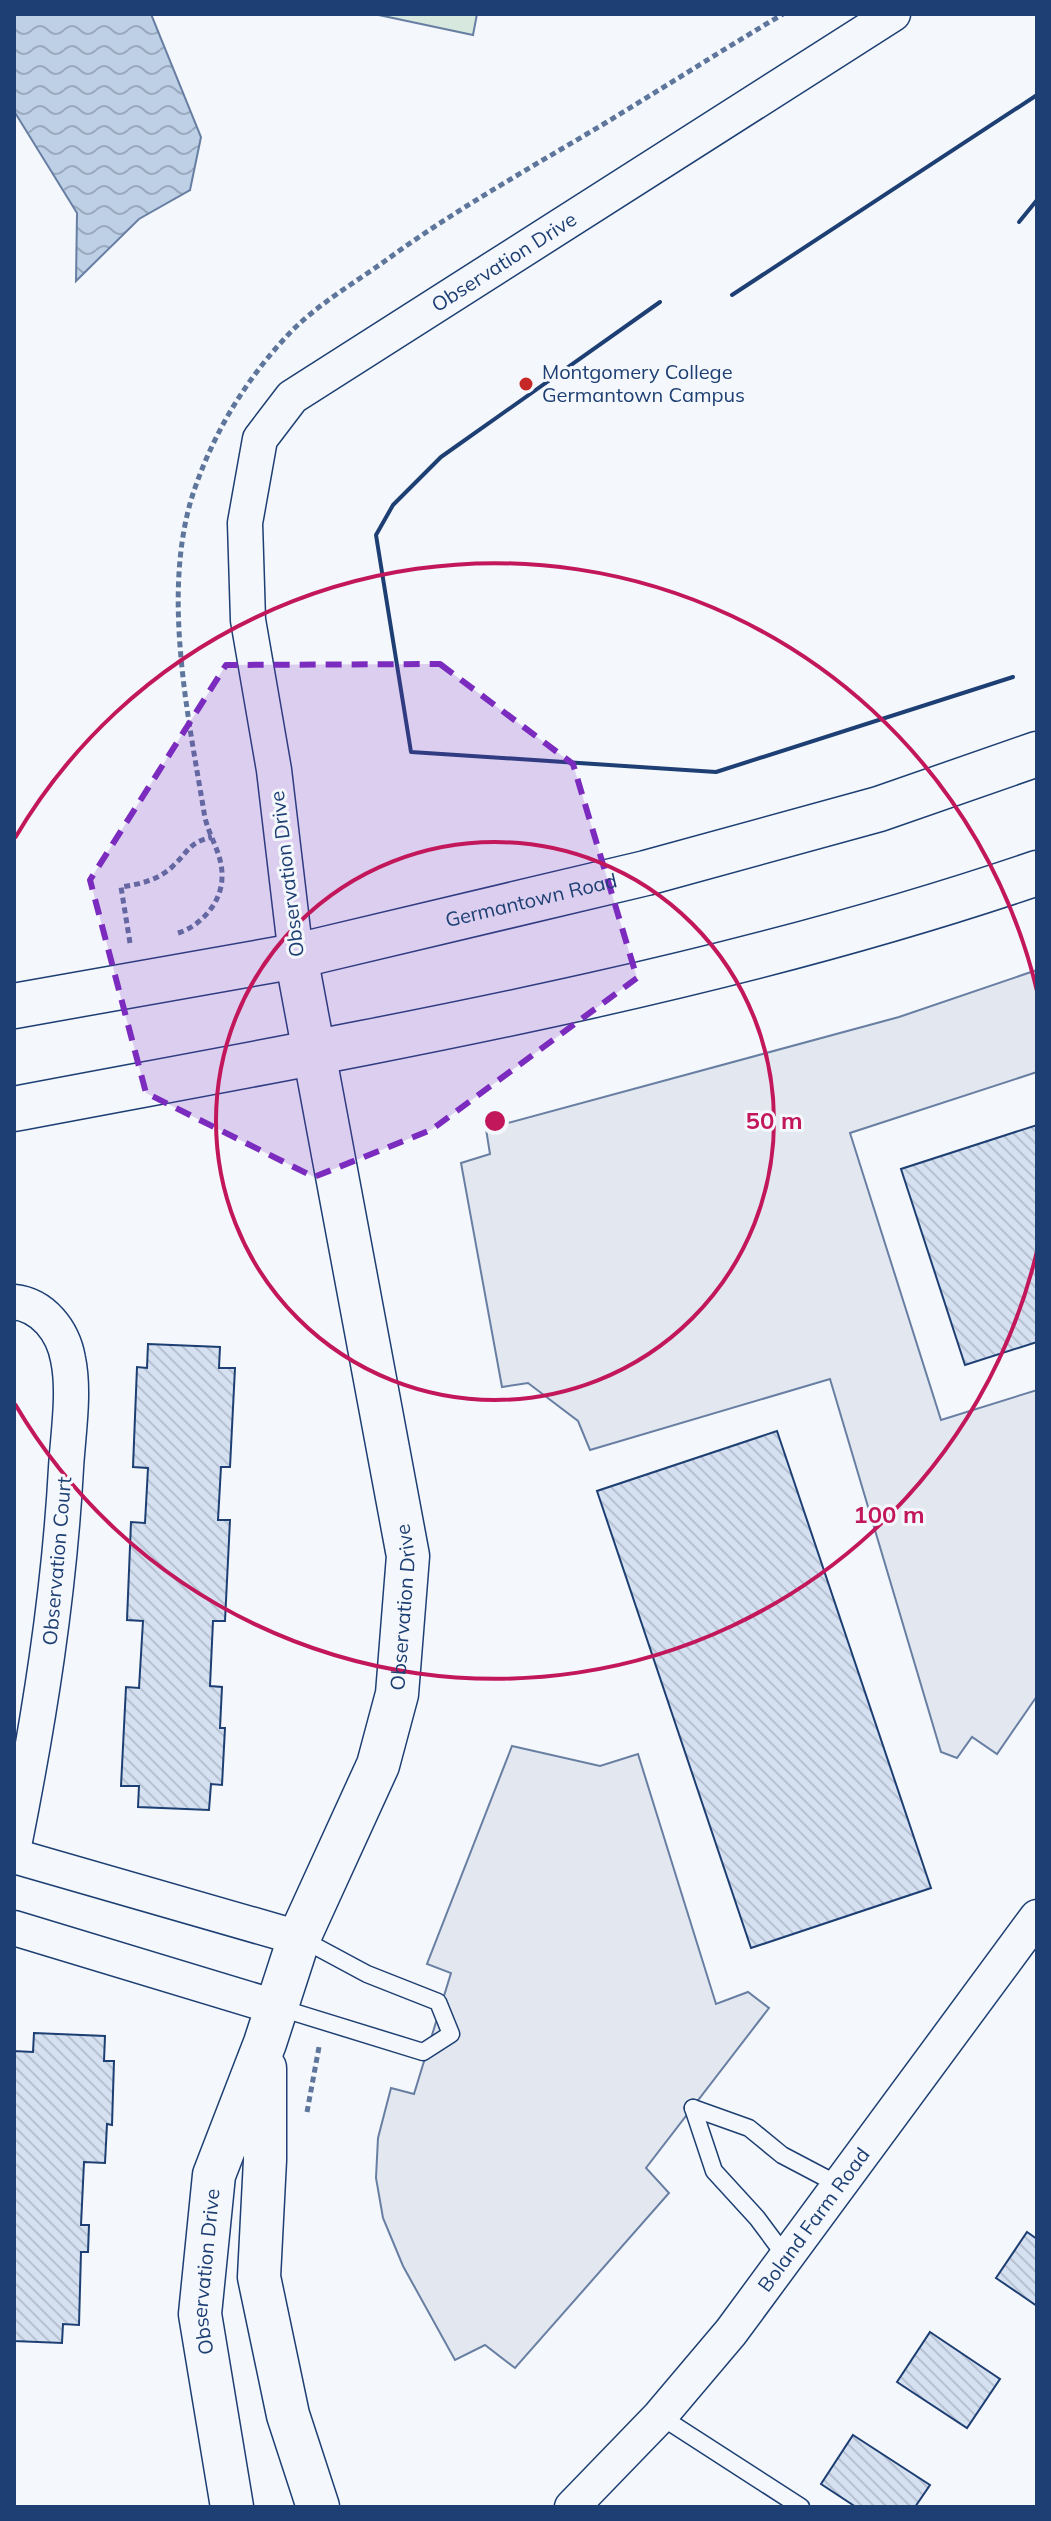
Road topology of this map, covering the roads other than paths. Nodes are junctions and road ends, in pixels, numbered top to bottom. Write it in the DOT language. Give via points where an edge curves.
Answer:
graph roads {
  1 [pos="893,14"];
  2 [pos="1037,754"];
  3 [pos="1037,873"];
  4 [pos="296,956"];
  5 [pos="14,1006"];
  6 [pos="312,1053"];
  7 [pos="14,1109"];
  8 [pos="14,1302"];
  9 [pos="14,1846"];
  10 [pos="14,1856"];
  11 [pos="1037,1917"];
  12 [pos="14,1928"];
  13 [pos="299,1938"];
  14 [pos="270,2025"];
  15 [pos="839,2185"];
  16 [pos="786,2257"];
  17 [pos="660,2416"];
  18 [pos="232,2507"];
  19 [pos="318,2507"];
  20 [pos="572,2507"];
  21 [pos="801,2507"];
  1 -- 4 [label="street, Observation Drive" via="292,397 260,439 245,523 248,620 274,770"];
  2 -- 4 [label="main road, Germantown Road" via="879,809 646,873"];
  3 -- 6 [label="main road" via="924,911 599,993"];
  4 -- 5 [label="main road, Germantown Road"];
  4 -- 6 [label="street, Observation Drive"];
  6 -- 7 [label="main road"];
  6 -- 13 [label="street, Observation Drive" via="408,1556 397,1694 378,1765"];
  8 -- 9 [label="street, Observation Court" via="26,1303 54,1322 68,1359 68,1419 62,1545 45,1691"];
  10 -- 13 [label="street"];
  11 -- 15 [label="street, Boland Farm Road"];
  12 -- 14 [label="street"];
  13 -- 14 [label="street, Observation Drive"];
  13 -- 14 [label="lane" via="367,1974 438,2002 451,2034 423,2052 323,2021"];
  14 -- 18 [label="street, Observation Drive" via="214,2175 200,2314"];
  14 -- 19 [label="street, Observation Drive" via="259,2277 288,2415"];
  15 -- 16 [label="street, Boland Farm Road"];
  15 -- 16 [label="lane" via="782,2155 749,2128 693,2108 714,2171"];
  16 -- 17 [label="street, Boland Farm Road"];
  17 -- 20 [label="street, Boland Farm Road"];
  17 -- 21 [label="lane"];
}
